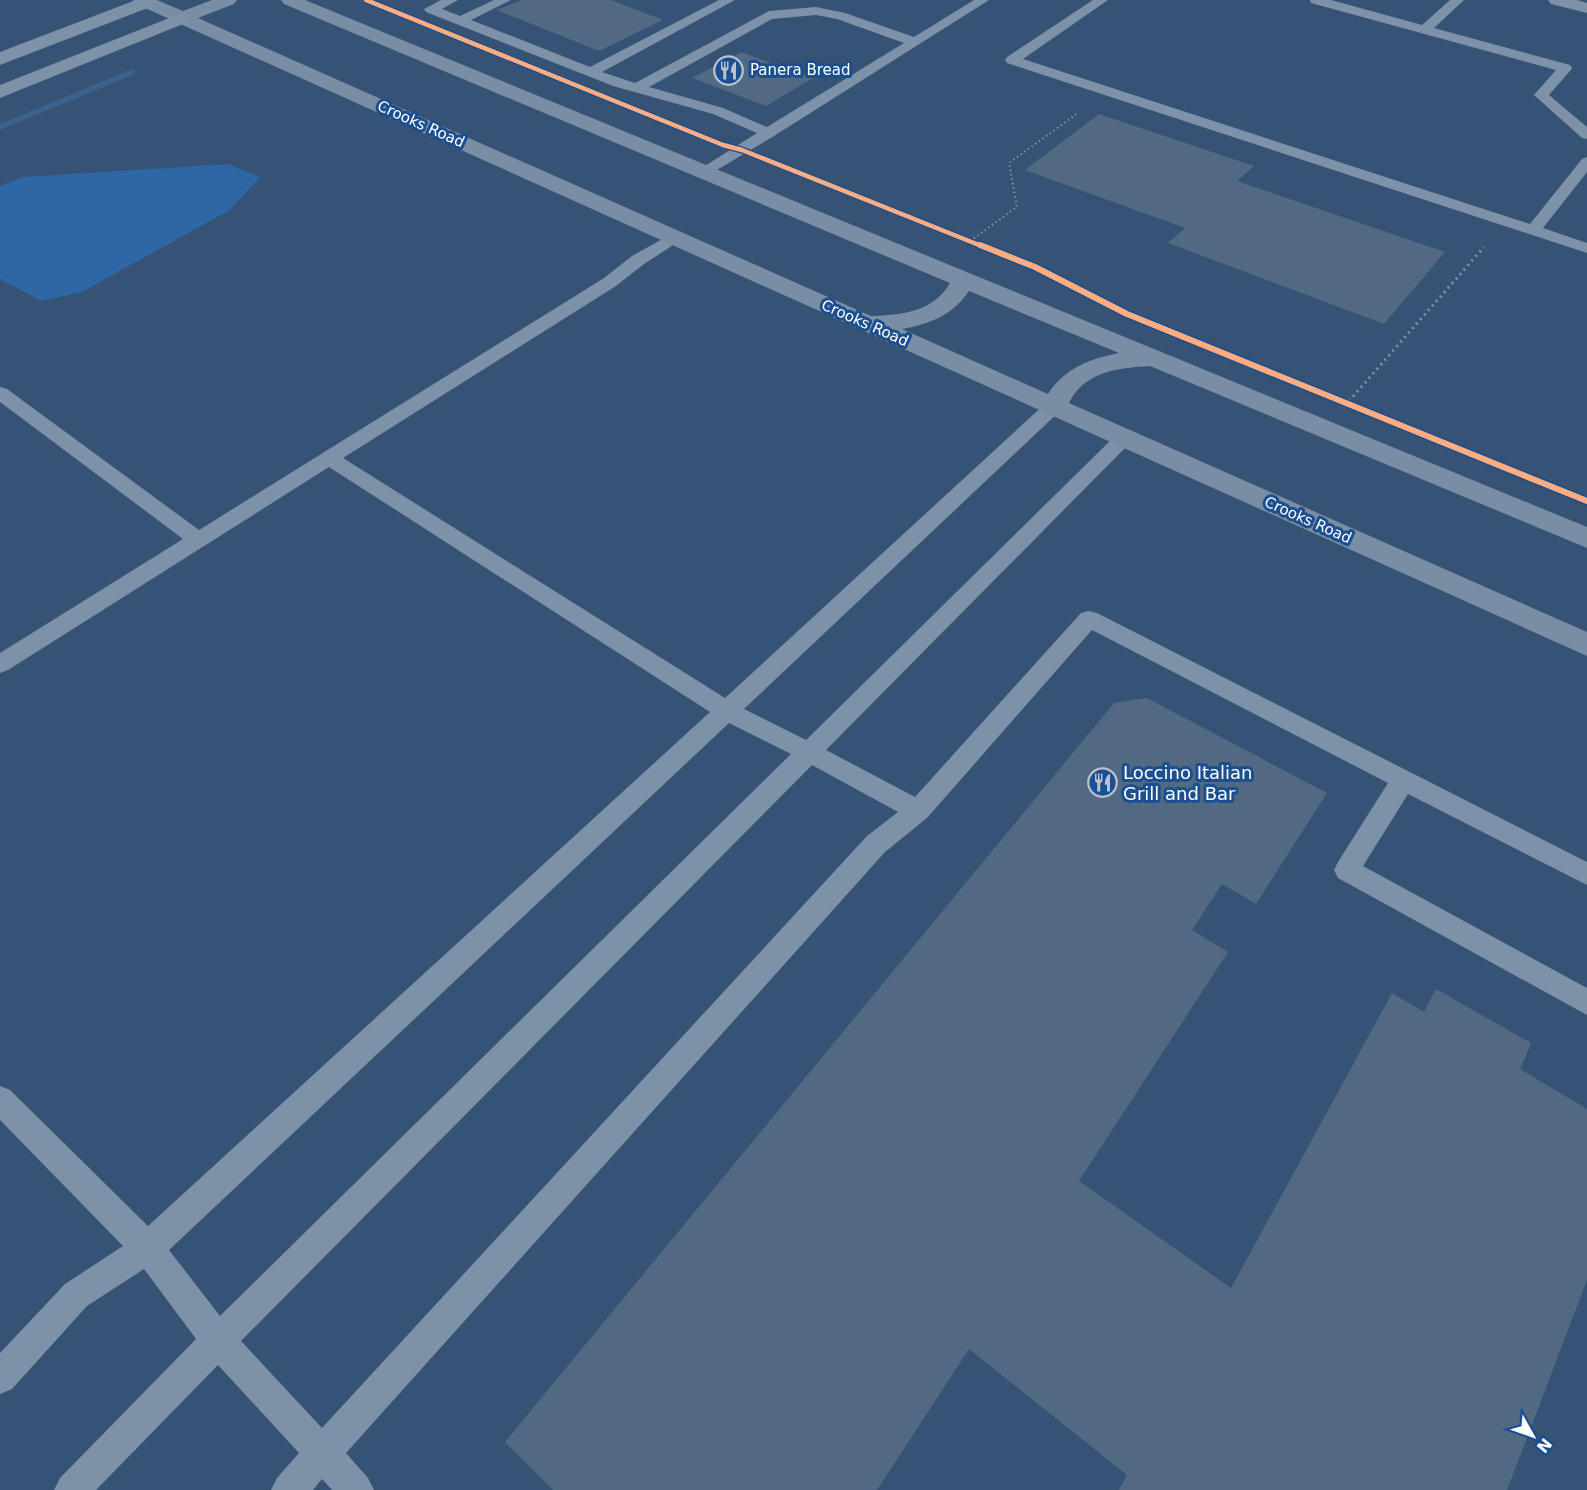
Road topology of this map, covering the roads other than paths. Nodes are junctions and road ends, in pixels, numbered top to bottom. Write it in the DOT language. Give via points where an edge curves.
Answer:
graph roads {
  1 [pos="228,0"];
  2 [pos="290,0"];
  3 [pos="452,0"];
  4 [pos="505,0"];
  5 [pos="729,0"];
  6 [pos="983,0"];
  7 [pos="1102,0"];
  8 [pos="1316,0"];
  9 [pos="1458,0"];
  10 [pos="1557,0"];
  11 [pos="147,1"];
  12 [pos="1587,8"];
  13 [pos="182,18"];
  14 [pos="461,20"];
  15 [pos="1424,30"];
  16 [pos="915,42"];
  17 [pos="0,59"];
  18 [pos="591,72"];
  19 [pos="637,88"];
  20 [pos="0,92"];
  21 [pos="769,133"];
  22 [pos="1587,135"];
  23 [pos="1587,162"];
  24 [pos="705,172"];
  25 [pos="1533,231"];
  26 [pos="675,237"];
  27 [pos="1587,249"];
  28 [pos="964,279"];
  29 [pos="864,322"];
  30 [pos="1157,359"];
  31 [pos="0,393"];
  32 [pos="1054,406"];
  33 [pos="1124,438"];
  34 [pos="329,458"];
  35 [pos="1587,538"];
  36 [pos="198,540"];
  37 [pos="1587,645"];
  38 [pos="0,664"];
  39 [pos="727,711"];
  40 [pos="811,753"];
  41 [pos="1403,780"];
  42 [pos="918,811"];
  43 [pos="1587,874"];
  44 [pos="1587,1002"];
  45 [pos="0,1100"];
  46 [pos="148,1248"];
  47 [pos="218,1341"];
  48 [pos="0,1377"];
  49 [pos="322,1454"];
  50 [pos="72,1490"];
  51 [pos="289,1490"];
  52 [pos="356,1490"];
  1 -- 13 [label="main road"];
  2 -- 24 [label="main road"];
  3 -- 14 [label="lane" via="431,9"];
  4 -- 14 [label="lane"];
  5 -- 18 [label="lane"];
  6 -- 16 [label="lane"];
  7 -- 25 [label="lane" via="1012,60"];
  8 -- 15 [label="lane"];
  9 -- 15 [label="lane"];
  10 -- 12 [label="street"];
  11 -- 13 [label="main road, Crooks Road"];
  11 -- 17 [label="highway"];
  13 -- 20 [label="highway"];
  13 -- 26 [label="main road, Crooks Road"];
  14 -- 18 [label="lane"];
  15 -- 22 [label="lane" via="1565,68 1541,95"];
  16 -- 19 [label="lane" via="816,11 769,15"];
  16 -- 21 [label="lane"];
  18 -- 19 [label="lane"];
  19 -- 21 [label="lane" via="718,111"];
  21 -- 24 [label="lane"];
  23 -- 25 [label="lane"];
  24 -- 28 [label="main road"];
  25 -- 27 [label="lane"];
  26 -- 29 [label="main road, Crooks Road"];
  26 -- 34 [label="lane"];
  28 -- 29 [label="main road" via="951,300 922,318"];
  28 -- 30 [label="main road"];
  29 -- 32 [label="main road, Crooks Road"];
  30 -- 32 [label="main road" via="1122,360 1090,367 1067,384"];
  30 -- 35 [label="main road"];
  31 -- 36 [label="lane"];
  32 -- 33 [label="main road, Crooks Road"];
  32 -- 39 [label="lane"];
  33 -- 37 [label="main road, Crooks Road"];
  33 -- 40 [label="lane"];
  34 -- 36 [label="lane"];
  34 -- 39 [label="lane"];
  36 -- 38 [label="lane"];
  39 -- 40 [label="lane"];
  39 -- 46 [label="lane"];
  40 -- 42 [label="lane"];
  40 -- 47 [label="lane"];
  41 -- 42 [label="lane" via="1089,619"];
  41 -- 43 [label="lane"];
  41 -- 44 [label="lane" via="1347,870"];
  42 -- 49 [label="lane" via="876,844"];
  45 -- 46 [label="lane"];
  46 -- 47 [label="lane"];
  46 -- 48 [label="lane" via="76,1295"];
  47 -- 49 [label="lane"];
  47 -- 50 [label="lane"];
  49 -- 51 [label="lane"];
  49 -- 52 [label="lane"];
}
